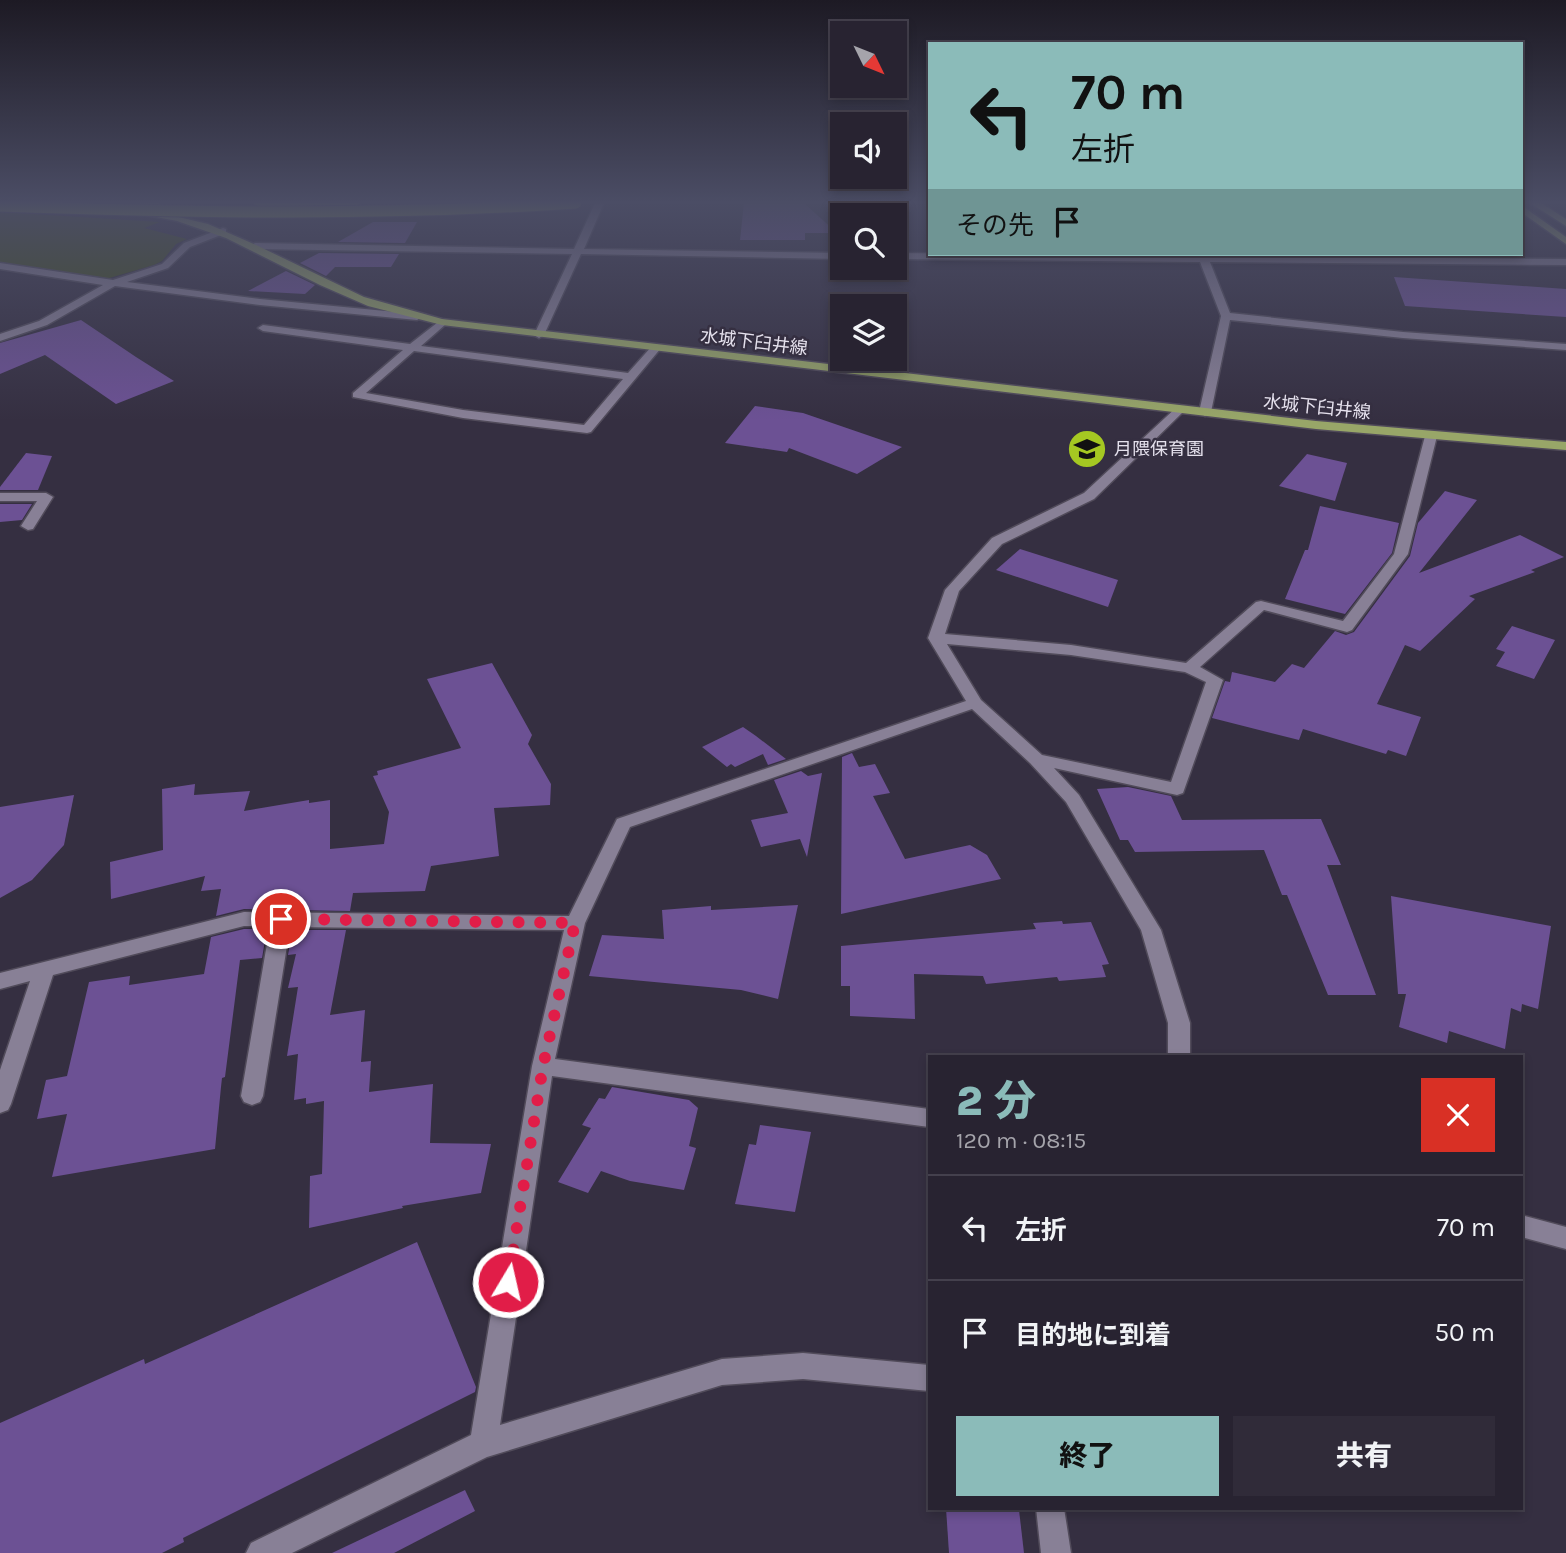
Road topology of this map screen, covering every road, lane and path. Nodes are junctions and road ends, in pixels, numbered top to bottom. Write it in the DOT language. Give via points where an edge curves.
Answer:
graph roads {
  1 [pos="59,275"];
  2 [pos="137,275"];
  3 [pos="311,275"];
  4 [pos="568,275"];
  5 [pos="1210,275"];
  6 [pos="112,284"];
  7 [pos="1226,316"];
  8 [pos="416,317"];
  9 [pos="442,322"];
  10 [pos="264,328"];
  11 [pos="539,335"];
  12 [pos="0,338"];
  13 [pos="1566,347"];
  14 [pos="656,348"];
  15 [pos="408,349"];
  16 [pos="630,377"];
  17 [pos="1179,409"];
  18 [pos="1205,412"];
  19 [pos="1431,436"];
  20 [pos="1566,446"];
  21 [pos="0,497"];
  22 [pos="27,526"];
  23 [pos="936,638"];
  24 [pos="1189,668"];
  25 [pos="975,703"];
  26 [pos="1036,759"];
  27 [pos="281,919"];
  28 [pos="575,923"];
  29 [pos="44,970"];
  30 [pos="0,981"];
  31 [pos="1179,1055"];
  32 [pos="543,1066"];
  33 [pos="252,1096"];
  34 [pos="0,1104"];
  35 [pos="928,1118"];
  36 [pos="1523,1227"];
  37 [pos="1566,1238"];
  38 [pos="928,1378"];
  39 [pos="483,1444"];
  40 [pos="1050,1510"];
  41 [pos="261,1553"];
  42 [pos="1056,1553"];
  1 -- 6 [label="street"];
  2 -- 6 [label="street"];
  3 -- 8 [label="main road, 水城下臼井線" via="350,296"];
  4 -- 11 [label="street"];
  5 -- 7 [label="street"];
  6 -- 8 [label="street"];
  6 -- 12 [label="street" via="43,323"];
  7 -- 13 [label="street"];
  7 -- 18 [label="street"];
  8 -- 9 [label="main road, 水城下臼井線"];
  9 -- 11 [label="main road, 水城下臼井線"];
  9 -- 15 [label="street"];
  10 -- 15 [label="street"];
  11 -- 14 [label="main road, 水城下臼井線"];
  14 -- 16 [label="street"];
  14 -- 17 [label="main road, 水城下臼井線"];
  15 -- 16 [label="street"];
  15 -- 16 [label="street" via="357,395 587,429"];
  17 -- 18 [label="main road, 水城下臼井線"];
  17 -- 23 [label="street" via="1089,496 998,541 952,590"];
  18 -- 19 [label="main road, 水城下臼井線"];
  19 -- 20 [label="main road, 水城下臼井線"];
  19 -- 24 [label="street" via="1401,554 1347,627 1261,605"];
  21 -- 22 [label="street" via="46,497"];
  23 -- 24 [label="street" via="1071,650"];
  23 -- 25 [label="street"];
  24 -- 26 [label="street" via="1215,680 1177,789"];
  25 -- 26 [label="street"];
  25 -- 28 [label="street" via="622,823"];
  26 -- 31 [label="street" via="1073,799 1152,930 1179,1024"];
  27 -- 28 [label="street"];
  27 -- 29 [label="street" via="244,919"];
  27 -- 33 [label="street"];
  28 -- 32 [label="street"];
  29 -- 30 [label="street"];
  29 -- 34 [label="street"];
  32 -- 35 [label="street"];
  32 -- 39 [label="street"];
  36 -- 37 [label="street"];
  38 -- 39 [label="street" via="803,1366 722,1372"];
  39 -- 41 [label="street"];
  40 -- 42 [label="street"];
}
